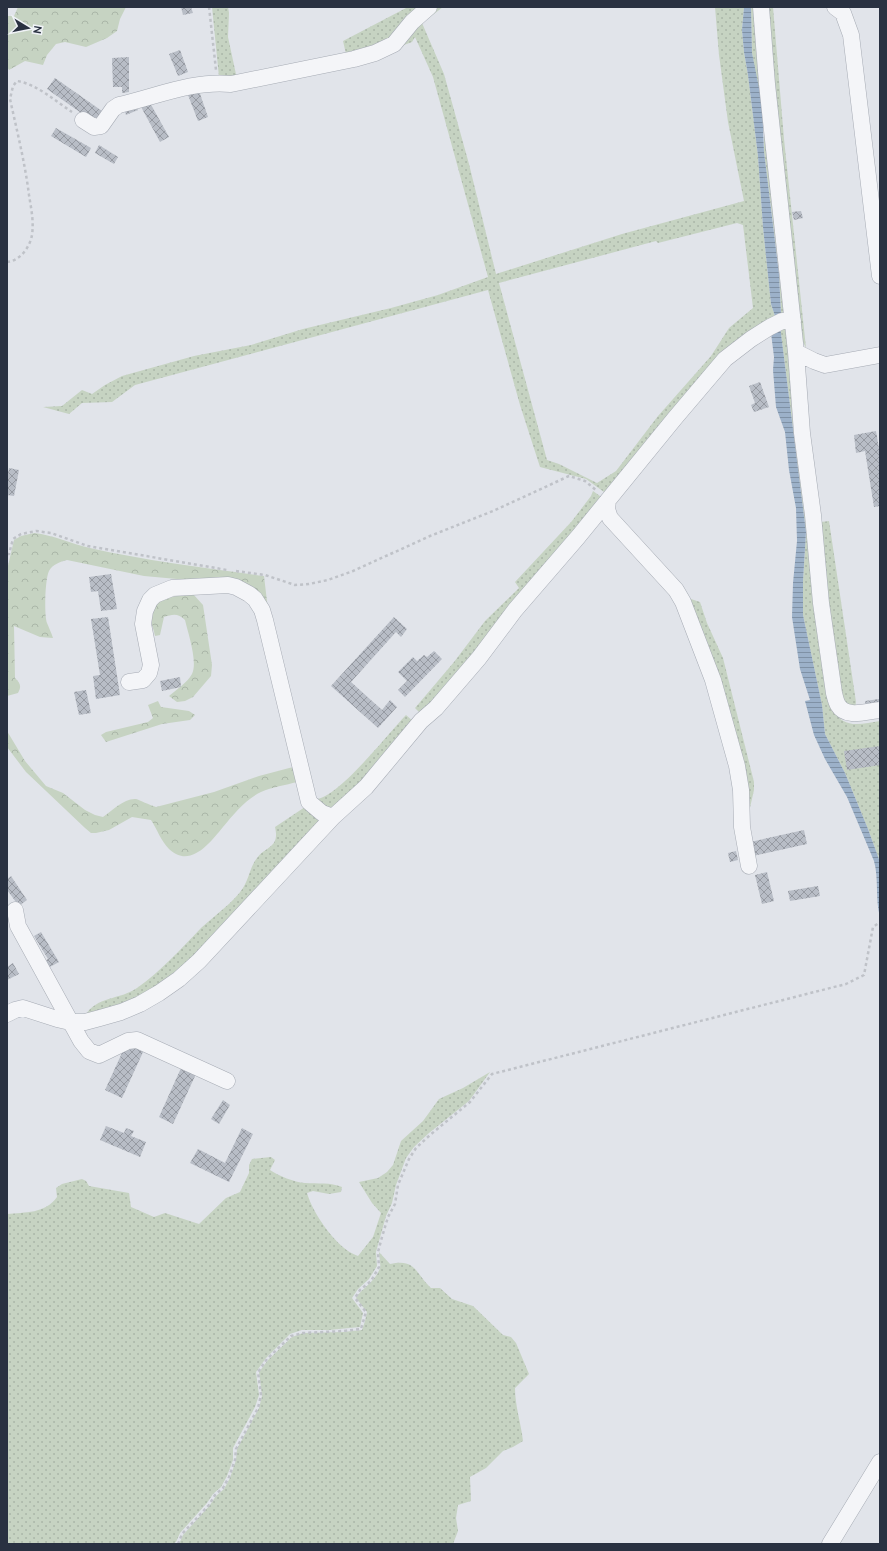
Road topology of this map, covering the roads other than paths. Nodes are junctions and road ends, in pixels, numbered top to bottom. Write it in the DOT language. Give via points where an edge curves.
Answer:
graph roads {
  1 [pos="429,7"];
  2 [pos="761,7"];
  3 [pos="835,7"];
  4 [pos="83,120"];
  5 [pos="880,276"];
  6 [pos="782,323"];
  7 [pos="796,352"];
  8 [pos="880,355"];
  9 [pos="608,500"];
  10 [pos="130,682"];
  11 [pos="880,710"];
  12 [pos="333,816"];
  13 [pos="749,866"];
  14 [pos="15,910"];
  15 [pos="7,1014"];
  16 [pos="70,1022"];
  17 [pos="227,1081"];
  18 [pos="880,1462"];
  19 [pos="830,1544"];
  1 -- 4 [label="street" via="412,22 394,44 374,53 231,84 217,82 119,105 112,109 101,126 94,127"];
  2 -- 6 [label="street"];
  3 -- 5 [label="street" via="843,14 851,35"];
  6 -- 7 [label="street"];
  6 -- 9 [label="street" via="751,339 726,359"];
  7 -- 8 [label="street" via="825,364"];
  7 -- 11 [label="street" via="802,433 834,693 838,706 844,712"];
  9 -- 12 [label="street" via="515,610 480,658 436,708 421,721 366,787"];
  9 -- 13 [label="street" via="610,518 676,590 683,602 713,680 737,766 741,790 742,827"];
  10 -- 12 [label="street" via="143,680 149,673 151,665 144,624 145,611 155,595 172,588 228,585 242,589 258,604 265,620 309,802 322,812"];
  12 -- 16 [label="street" via="204,955 178,979 140,1004 120,1012 85,1022"];
  14 -- 16 [label="street" via="18,926"];
  15 -- 16 [label="street" via="23,1008"];
  16 -- 17 [label="street" via="89,1051 99,1055 128,1041 137,1040"];
  18 -- 19 [label="street"];
}
